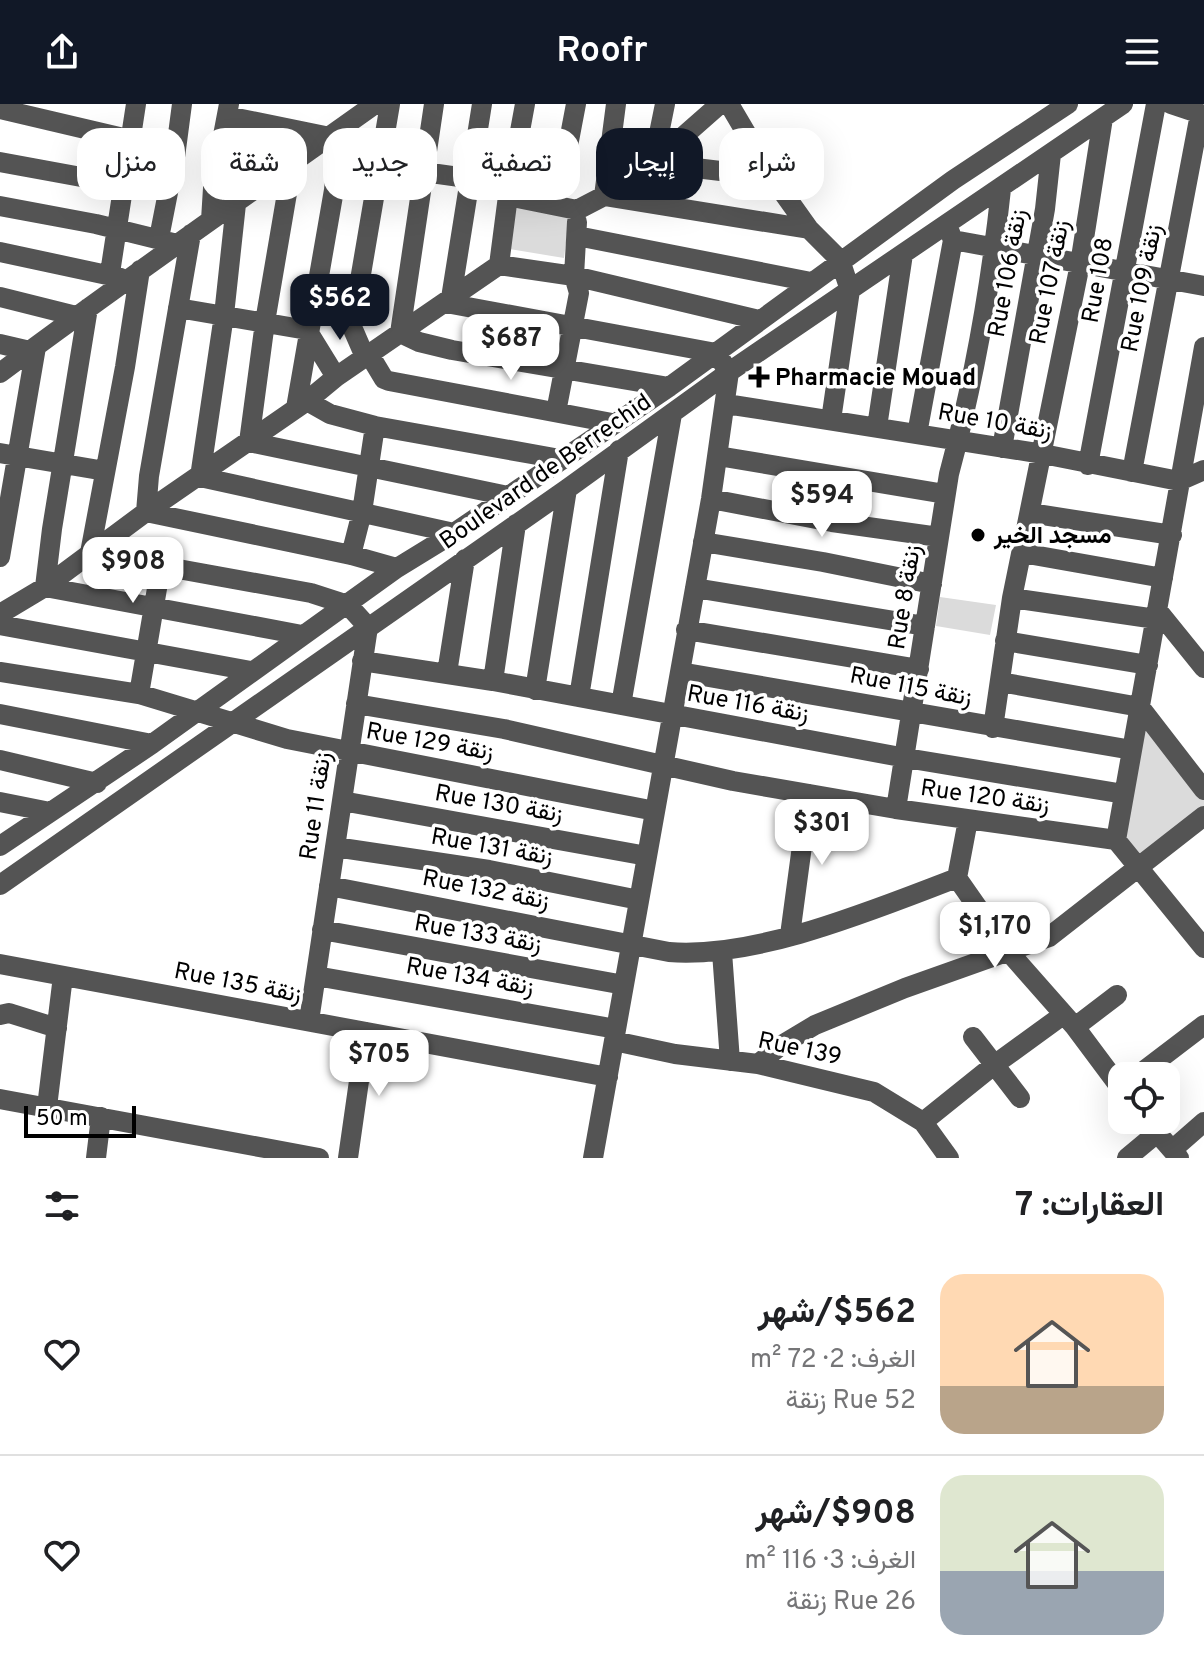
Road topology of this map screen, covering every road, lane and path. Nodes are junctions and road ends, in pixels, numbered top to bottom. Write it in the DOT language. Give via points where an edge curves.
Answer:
graph roads {
  1 [pos="136,104"];
  2 [pos="182,104"];
  3 [pos="375,104"];
  4 [pos="390,104"];
  5 [pos="434,104"];
  6 [pos="482,104"];
  7 [pos="525,104"];
  8 [pos="576,104"];
  9 [pos="616,104"];
  10 [pos="665,104"];
  11 [pos="720,104"];
  12 [pos="729,104"];
  13 [pos="1068,104"];
  14 [pos="1123,104"];
  15 [pos="1156,104"];
  16 [pos="1171,104"];
  17 [pos="2,107"];
  18 [pos="228,110"];
  19 [pos="1202,114"];
  20 [pos="1103,118"];
  21 [pos="85,128"];
  22 [pos="133,128"];
  23 [pos="341,128"];
  24 [pos="387,128"];
  25 [pos="431,128"];
  26 [pos="478,128"];
  27 [pos="521,128"];
  28 [pos="571,128"];
  29 [pos="613,128"];
  30 [pos="660,128"];
  31 [pos="693,128"];
  32 [pos="743,128"];
  33 [pos="323,131"];
  34 [pos="1051,154"];
  35 [pos="0,162"];
  36 [pos="77,176"];
  37 [pos="1001,189"];
  38 [pos="123,200"];
  39 [pos="212,200"];
  40 [pos="242,200"];
  41 [pos="285,200"];
  42 [pos="332,200"];
  43 [pos="375,200"];
  44 [pos="421,200"];
  45 [pos="466,200"];
  46 [pos="508,200"];
  47 [pos="543,200"];
  48 [pos="596,200"];
  49 [pos="629,200"];
  50 [pos="788,200"];
  51 [pos="236,204"];
  52 [pos="0,206"];
  53 [pos="577,210"];
  54 [pos="211,220"];
  55 [pos="118,229"];
  56 [pos="809,229"];
  57 [pos="950,233"];
  58 [pos="577,236"];
  59 [pos="176,239"];
  60 [pos="994,248"];
  61 [pos="0,252"];
  62 [pos="903,254"];
  63 [pos="1036,256"];
  64 [pos="840,260"];
  65 [pos="1080,264"];
  66 [pos="499,265"];
  67 [pos="1124,271"];
  68 [pos="125,274"];
  69 [pos="574,276"];
  70 [pos="1168,280"];
  71 [pos="811,282"];
  72 [pos="1204,286"];
  73 [pos="850,290"];
  74 [pos="0,297"];
  75 [pos="449,300"];
  76 [pos="178,308"];
  77 [pos="82,312"];
  78 [pos="224,315"];
  79 [pos="759,320"];
  80 [pos="265,322"];
  81 [pos="571,327"];
  82 [pos="307,330"];
  83 [pos="400,333"];
  84 [pos="0,344"];
  85 [pos="1204,347"];
  86 [pos="33,349"];
  87 [pos="716,353"];
  88 [pos="367,356"];
  89 [pos="565,367"];
  90 [pos="729,372"];
  91 [pos="0,373"];
  92 [pos="336,377"];
  93 [pos="669,387"];
  94 [pos="301,404"];
  95 [pos="726,404"];
  96 [pos="556,412"];
  97 [pos="672,414"];
  98 [pos="831,420"];
  99 [pos="612,423"];
  100 [pos="375,426"];
  101 [pos="877,427"];
  102 [pos="917,434"];
  103 [pos="959,441"];
  104 [pos="1187,441"];
  105 [pos="249,442"];
  106 [pos="1002,448"];
  107 [pos="619,450"];
  108 [pos="1043,454"];
  109 [pos="9,455"];
  110 [pos="718,456"];
  111 [pos="560,459"];
  112 [pos="64,464"];
  113 [pos="1088,465"];
  114 [pos="1204,467"];
  115 [pos="369,468"];
  116 [pos="105,471"];
  117 [pos="1132,472"];
  118 [pos="200,477"];
  119 [pos="1179,481"];
  120 [pos="567,489"];
  121 [pos="945,494"];
  122 [pos="508,496"];
  123 [pos="711,499"];
  124 [pos="146,512"];
  125 [pos="362,512"];
  126 [pos="1030,513"];
  127 [pos="516,524"];
  128 [pos="454,533"];
  129 [pos="1172,535"];
  130 [pos="939,537"];
  131 [pos="703,542"];
  132 [pos="90,553"];
  133 [pos="1022,553"];
  134 [pos="351,555"];
  135 [pos="0,557"];
  136 [pos="465,559"];
  137 [pos="161,565"];
  138 [pos="397,568"];
  139 [pos="1163,578"];
  140 [pos="932,584"];
  141 [pos="45,587"];
  142 [pos="695,588"];
  143 [pos="1012,598"];
  144 [pos="348,605"];
  145 [pos="155,608"];
  146 [pos="0,614"];
  147 [pos="1157,615"];
  148 [pos="0,625"];
  149 [pos="925,626"];
  150 [pos="368,627"];
  151 [pos="686,630"];
  152 [pos="302,635"];
  153 [pos="1005,641"];
  154 [pos="147,651"];
  155 [pos="362,661"];
  156 [pos="1148,665"];
  157 [pos="1204,668"];
  158 [pos="919,669"];
  159 [pos="251,671"];
  160 [pos="0,672"];
  161 [pos="680,672"];
  162 [pos="447,673"];
  163 [pos="493,681"];
  164 [pos="1000,682"];
  165 [pos="535,690"];
  166 [pos="139,694"];
  167 [pos="579,697"];
  168 [pos="356,704"];
  169 [pos="621,705"];
  170 [pos="1140,707"];
  171 [pos="199,711"];
  172 [pos="912,713"];
  173 [pos="0,714"];
  174 [pos="672,716"];
  175 [pos="233,722"];
  176 [pos="993,728"];
  177 [pos="152,744"];
  178 [pos="1132,750"];
  179 [pos="349,753"];
  180 [pos="906,758"];
  181 [pos="0,760"];
  182 [pos="663,764"];
  183 [pos="97,783"];
  184 [pos="1204,790"];
  185 [pos="809,794"];
  186 [pos="1124,794"];
  187 [pos="342,801"];
  188 [pos="0,802"];
  189 [pos="896,809"];
  190 [pos="655,811"];
  191 [pos="50,812"];
  192 [pos="1204,816"];
  193 [pos="968,820"];
  194 [pos="1116,840"];
  195 [pos="0,846"];
  196 [pos="335,847"];
  197 [pos="647,856"];
  198 [pos="1137,867"];
  199 [pos="957,878"];
  200 [pos="0,885"];
  201 [pos="329,886"];
  202 [pos="639,900"];
  203 [pos="322,930"];
  204 [pos="790,935"];
  205 [pos="1200,936"];
  206 [pos="632,943"];
  207 [pos="1008,951"];
  208 [pos="722,952"];
  209 [pos="1,968"];
  210 [pos="63,976"];
  211 [pos="316,976"];
  212 [pos="624,985"];
  213 [pos="1117,995"];
  214 [pos="0,1015"];
  215 [pos="309,1021"];
  216 [pos="1069,1021"];
  217 [pos="1204,1025"];
  218 [pos="57,1028"];
  219 [pos="366,1032"];
  220 [pos="615,1035"];
  221 [pos="973,1037"];
  222 [pos="730,1061"];
  223 [pos="1155,1062"];
  224 [pos="758,1064"];
  225 [pos="994,1065"];
  226 [pos="1108,1071"];
  227 [pos="608,1077"];
  228 [pos="1020,1098"];
  229 [pos="0,1099"];
  230 [pos="47,1107"];
  231 [pos="101,1117"];
  232 [pos="923,1122"];
  233 [pos="1204,1122"];
  234 [pos="1146,1134"];
  235 [pos="1158,1134"];
  236 [pos="1175,1154"];
  237 [pos="96,1158"];
  238 [pos="319,1158"];
  239 [pos="348,1158"];
  240 [pos="593,1158"];
  241 [pos="949,1158"];
  242 [pos="1127,1158"];
  1 -- 22 [label="street"];
  2 -- 59 [label="street" via="175,157"];
  3 -- 23 [label="street"];
  4 -- 24 [label="street"];
  5 -- 25 [label="street"];
  6 -- 26 [label="street"];
  7 -- 27 [label="street"];
  8 -- 28 [label="street"];
  9 -- 29 [label="street"];
  10 -- 30 [label="street"];
  11 -- 31 [label="street"];
  12 -- 32 [label="street"];
  13 -- 64 [label="street, Boulevard de Berrechid"];
  14 -- 20 [label="street, Boulevard de Berrechid"];
  15 -- 67 [label="street, Rue 108"];
  16 -- 19 [label="street"];
  17 -- 21 [label="street"];
  18 -- 33 [label="street"];
  19 -- 70 [label="street, Rue 109 زنقة"];
  20 -- 34 [label="street, Boulevard de Berrechid"];
  20 -- 65 [label="street, Rue 107 زنقة"];
  34 -- 37 [label="street, Boulevard de Berrechid"];
  34 -- 63 [label="street, Rue 106 زنقة"];
  35 -- 36 [label="street"];
  37 -- 57 [label="street, Boulevard de Berrechid"];
  37 -- 60 [label="street, Rue 8 زنقة"];
  38 -- 55 [label="street"];
  39 -- 54 [label="street"];
  40 -- 51 [label="street"];
  41 -- 80 [label="street"];
  42 -- 82 [label="street"];
  43 -- 88 [label="street" via="352,327"];
  44 -- 83 [label="street"];
  45 -- 75 [label="street"];
  46 -- 66 [label="street"];
  47 -- 53 [label="street"];
  48 -- 53 [label="street"];
  49 -- 56 [label="street"];
  50 -- 56 [label="street"];
  51 -- 54 [label="street"];
  51 -- 78 [label="street"];
  52 -- 55 [label="street"];
  53 -- 58 [label="street"];
  54 -- 59 [label="street"];
  55 -- 59 [label="street"];
  55 -- 68 [label="street"];
  56 -- 64 [label="street"];
  57 -- 60 [label="street"];
  57 -- 62 [label="street, Boulevard de Berrechid"];
  57 -- 102 [label="street"];
  58 -- 69 [label="street"];
  58 -- 71 [label="street"];
  59 -- 68 [label="street"];
  59 -- 76 [label="street"];
  60 -- 63 [label="street"];
  60 -- 103 [label="street, Rue 8 زنقة"];
  61 -- 68 [label="street"];
  62 -- 73 [label="street, Boulevard de Berrechid"];
  62 -- 101 [label="street"];
  63 -- 65 [label="street"];
  63 -- 106 [label="street, Rue 106 زنقة"];
  64 -- 71 [label="street, Boulevard de Berrechid"];
  64 -- 73 [label="street"];
  65 -- 67 [label="street"];
  65 -- 108 [label="street, Rue 107 زنقة"];
  66 -- 69 [label="street"];
  66 -- 75 [label="street"];
  67 -- 70 [label="street"];
  67 -- 113 [label="street, Rue 108"];
  68 -- 77 [label="street"];
  68 -- 116 [label="street" via="125,367"];
  69 -- 79 [label="street"];
  69 -- 81 [label="street" via="579,293"];
  70 -- 72 [label="street"];
  70 -- 117 [label="street, Rue 109 زنقة"];
  71 -- 79 [label="street, Boulevard de Berrechid"];
  73 -- 90 [label="street, Boulevard de Berrechid"];
  73 -- 98 [label="street"];
  74 -- 77 [label="street"];
  75 -- 81 [label="street"];
  75 -- 83 [label="street"];
  76 -- 78 [label="street"];
  76 -- 124 [label="street"];
  77 -- 86 [label="street"];
  77 -- 112 [label="street"];
  78 -- 80 [label="street"];
  78 -- 118 [label="street"];
  79 -- 87 [label="street, Boulevard de Berrechid"];
  80 -- 82 [label="street"];
  80 -- 105 [label="street"];
  81 -- 87 [label="street"];
  81 -- 89 [label="street"];
  82 -- 92 [label="street"];
  82 -- 94 [label="street"];
  83 -- 88 [label="street"];
  83 -- 89 [label="street" via="442,348"];
  84 -- 86 [label="street"];
  85 -- 104 [label="street"];
  86 -- 91 [label="street"];
  86 -- 109 [label="street"];
  87 -- 90 [label="street"];
  87 -- 93 [label="street, Boulevard de Berrechid"];
  88 -- 92 [label="street"];
  88 -- 96 [label="street" via="384,379"];
  89 -- 93 [label="street"];
  89 -- 96 [label="street"];
  90 -- 95 [label="street"];
  90 -- 97 [label="street, Boulevard de Berrechid"];
  92 -- 94 [label="street"];
  93 -- 99 [label="street, Boulevard de Berrechid"];
  94 -- 100 [label="street"];
  94 -- 105 [label="street"];
  95 -- 98 [label="street, Rue 10 زنقة"];
  95 -- 110 [label="street"];
  96 -- 99 [label="street"];
  97 -- 107 [label="street, Boulevard de Berrechid"];
  97 -- 169 [label="street"];
  98 -- 101 [label="street, Rue 10 زنقة"];
  99 -- 111 [label="street, Boulevard de Berrechid"];
  100 -- 111 [label="street"];
  100 -- 115 [label="street"];
  101 -- 102 [label="street, Rue 10 زنقة"];
  102 -- 103 [label="street, Rue 10 زنقة"];
  103 -- 106 [label="street, Rue 10 زنقة"];
  103 -- 121 [label="street, Rue 8 زنقة"];
  104 -- 114 [label="street"];
  104 -- 119 [label="street"];
  105 -- 115 [label="street"];
  105 -- 118 [label="street"];
  106 -- 108 [label="street, Rue 10 زنقة"];
  107 -- 120 [label="street, Boulevard de Berrechid"];
  107 -- 167 [label="street"];
  108 -- 113 [label="street, Rue 10 زنقة"];
  108 -- 126 [label="street, Rue 107 زنقة"];
  109 -- 112 [label="street"];
  109 -- 135 [label="street"];
  110 -- 121 [label="street"];
  110 -- 123 [label="street"];
  111 -- 122 [label="street, Boulevard de Berrechid"];
  112 -- 116 [label="street"];
  112 -- 141 [label="street"];
  113 -- 117 [label="street, Rue 10 زنقة"];
  114 -- 119 [label="street"];
  115 -- 122 [label="street"];
  115 -- 125 [label="street"];
  116 -- 132 [label="street"];
  117 -- 119 [label="street, Rue 10 زنقة"];
  118 -- 124 [label="street"];
  118 -- 125 [label="street"];
  119 -- 129 [label="street"];
  120 -- 127 [label="street, Boulevard de Berrechid"];
  120 -- 165 [label="street"];
  121 -- 130 [label="street, Rue 8 زنقة"];
  122 -- 128 [label="street, Boulevard de Berrechid"];
  123 -- 130 [label="street"];
  123 -- 131 [label="street"];
  124 -- 132 [label="street"];
  124 -- 134 [label="street"];
  125 -- 128 [label="street"];
  125 -- 134 [label="street"];
  126 -- 129 [label="street"];
  126 -- 133 [label="street, Rue 107 زنقة"];
  127 -- 136 [label="street, Boulevard de Berrechid"];
  127 -- 163 [label="street"];
  128 -- 138 [label="street, Boulevard de Berrechid"];
  129 -- 139 [label="street"];
  130 -- 140 [label="street, Rue 8 زنقة"];
  131 -- 140 [label="street"];
  131 -- 142 [label="street"];
  132 -- 137 [label="street"];
  132 -- 141 [label="street"];
  133 -- 139 [label="street"];
  133 -- 143 [label="street, Rue 107 زنقة"];
  134 -- 138 [label="street"];
  136 -- 150 [label="street, Boulevard de Berrechid"];
  136 -- 162 [label="street"];
  137 -- 144 [label="street" via="279,586"];
  137 -- 145 [label="street"];
  138 -- 144 [label="street, Boulevard de Berrechid"];
  139 -- 147 [label="street"];
  140 -- 149 [label="street, Rue 8 زنقة"];
  141 -- 145 [label="street"];
  141 -- 146 [label="street"];
  142 -- 149 [label="street"];
  142 -- 151 [label="street"];
  143 -- 147 [label="street"];
  143 -- 153 [label="street, Rue 107 زنقة"];
  144 -- 150 [label="street"];
  144 -- 152 [label="street, Boulevard de Berrechid"];
  145 -- 152 [label="street"];
  145 -- 154 [label="street"];
  147 -- 156 [label="street"];
  147 -- 157 [label="street"];
  148 -- 154 [label="street"];
  149 -- 158 [label="street, Rue 8 زنقة"];
  150 -- 155 [label="street, Rue 11 زنقة"];
  150 -- 175 [label="street, Boulevard de Berrechid"];
  151 -- 158 [label="street"];
  151 -- 161 [label="street"];
  152 -- 159 [label="street, Boulevard de Berrechid"];
  153 -- 156 [label="street"];
  153 -- 164 [label="street, Rue 107 زنقة"];
  154 -- 159 [label="street"];
  154 -- 166 [label="street"];
  155 -- 162 [label="street, Rue 116 زنقة"];
  155 -- 168 [label="street, Rue 11 زنقة"];
  156 -- 170 [label="street"];
  158 -- 172 [label="street, Rue 8 زنقة"];
  159 -- 171 [label="street, Boulevard de Berrechid"];
  160 -- 166 [label="street, Rue 129 زنقة"];
  161 -- 172 [label="street, Rue 115 زنقة"];
  161 -- 174 [label="street"];
  162 -- 163 [label="street, Rue 116 زنقة"];
  163 -- 165 [label="street, Rue 116 زنقة"];
  164 -- 170 [label="street"];
  164 -- 176 [label="street, Rue 107 زنقة"];
  165 -- 167 [label="street, Rue 116 زنقة"];
  166 -- 171 [label="street, Rue 129 زنقة"];
  167 -- 169 [label="street, Rue 116 زنقة"];
  168 -- 179 [label="street, Rue 11 زنقة"];
  168 -- 182 [label="street, Rue 120 زنقة"];
  169 -- 174 [label="street, Rue 116 زنقة"];
  170 -- 178 [label="street"];
  170 -- 184 [label="street"];
  171 -- 175 [label="street, Rue 129 زنقة"];
  171 -- 177 [label="street, Boulevard de Berrechid"];
  172 -- 176 [label="street, Rue 115 زنقة"];
  172 -- 180 [label="street, Rue 8 زنقة"];
  173 -- 177 [label="street"];
  174 -- 180 [label="street, Rue 116 زنقة"];
  174 -- 182 [label="street"];
  175 -- 179 [label="street, Rue 129 زنقة"];
  175 -- 200 [label="street, Boulevard de Berrechid"];
  176 -- 178 [label="street, Rue 115 زنقة"];
  177 -- 183 [label="street, Boulevard de Berrechid"];
  178 -- 186 [label="street"];
  179 -- 187 [label="street, Rue 11 زنقة"];
  179 -- 190 [label="street, Rue 129 زنقة"];
  180 -- 186 [label="street, Rue 116 زنقة"];
  180 -- 189 [label="street, Rue 8 زنقة"];
  181 -- 183 [label="street"];
  182 -- 185 [label="street, Rue 120 زنقة"];
  182 -- 190 [label="street"];
  183 -- 191 [label="street, Boulevard de Berrechid"];
  185 -- 189 [label="street, Rue 120 زنقة"];
  185 -- 204 [label="street"];
  186 -- 194 [label="street"];
  187 -- 196 [label="street, Rue 11 زنقة"];
  187 -- 197 [label="street, Rue 130 زنقة"];
  188 -- 191 [label="street"];
  189 -- 193 [label="street, Rue 120 زنقة"];
  190 -- 197 [label="street"];
  191 -- 195 [label="street, Boulevard de Berrechid"];
  192 -- 198 [label="street"];
  193 -- 194 [label="street, Rue 120 زنقة"];
  193 -- 199 [label="street"];
  194 -- 198 [label="street"];
  196 -- 201 [label="street, Rue 11 زنقة"];
  196 -- 202 [label="street, Rue 131 زنقة"];
  197 -- 202 [label="street"];
  198 -- 205 [label="street"];
  198 -- 207 [label="street" via="1049,937"];
  199 -- 204 [label="street, Rue 132 زنقة"];
  199 -- 207 [label="street"];
  201 -- 203 [label="street, Rue 11 زنقة"];
  201 -- 206 [label="street, Rue 132 زنقة"];
  202 -- 206 [label="street"];
  203 -- 211 [label="street, Rue 11 زنقة"];
  203 -- 212 [label="street, Rue 133 زنقة"];
  204 -- 208 [label="street, Rue 132 زنقة"];
  206 -- 208 [label="street, Rue 132 زنقة" via="669,952"];
  206 -- 212 [label="street"];
  207 -- 216 [label="street"];
  207 -- 224 [label="street" via="815,1025"];
  208 -- 222 [label="street"];
  209 -- 210 [label="street, Rue 135 زنقة"];
  210 -- 215 [label="street, Rue 135 زنقة"];
  210 -- 218 [label="street"];
  211 -- 215 [label="street, Rue 11 زنقة"];
  211 -- 220 [label="street, Rue 134 زنقة"];
  212 -- 220 [label="street"];
  213 -- 216 [label="street"];
  214 -- 218 [label="street"];
  215 -- 219 [label="street, Rue 135 زنقة"];
  216 -- 225 [label="street"];
  216 -- 226 [label="street"];
  217 -- 223 [label="street"];
  218 -- 230 [label="street"];
  219 -- 227 [label="street, Rue 135 زنقة"];
  219 -- 239 [label="street"];
  220 -- 222 [label="street, Rue 139" via="675,1054"];
  220 -- 227 [label="street"];
  221 -- 225 [label="street"];
  222 -- 224 [label="street, Rue 139"];
  224 -- 232 [label="street, Rue 139" via="874,1092"];
  225 -- 228 [label="street"];
  225 -- 232 [label="street"];
  227 -- 240 [label="street"];
  229 -- 230 [label="street"];
  230 -- 231 [label="street"];
  231 -- 237 [label="street"];
  231 -- 238 [label="street"];
  232 -- 241 [label="street, Rue 139"];
  233 -- 236 [label="street"];
  234 -- 242 [label="street"];
  235 -- 236 [label="street"];
}
